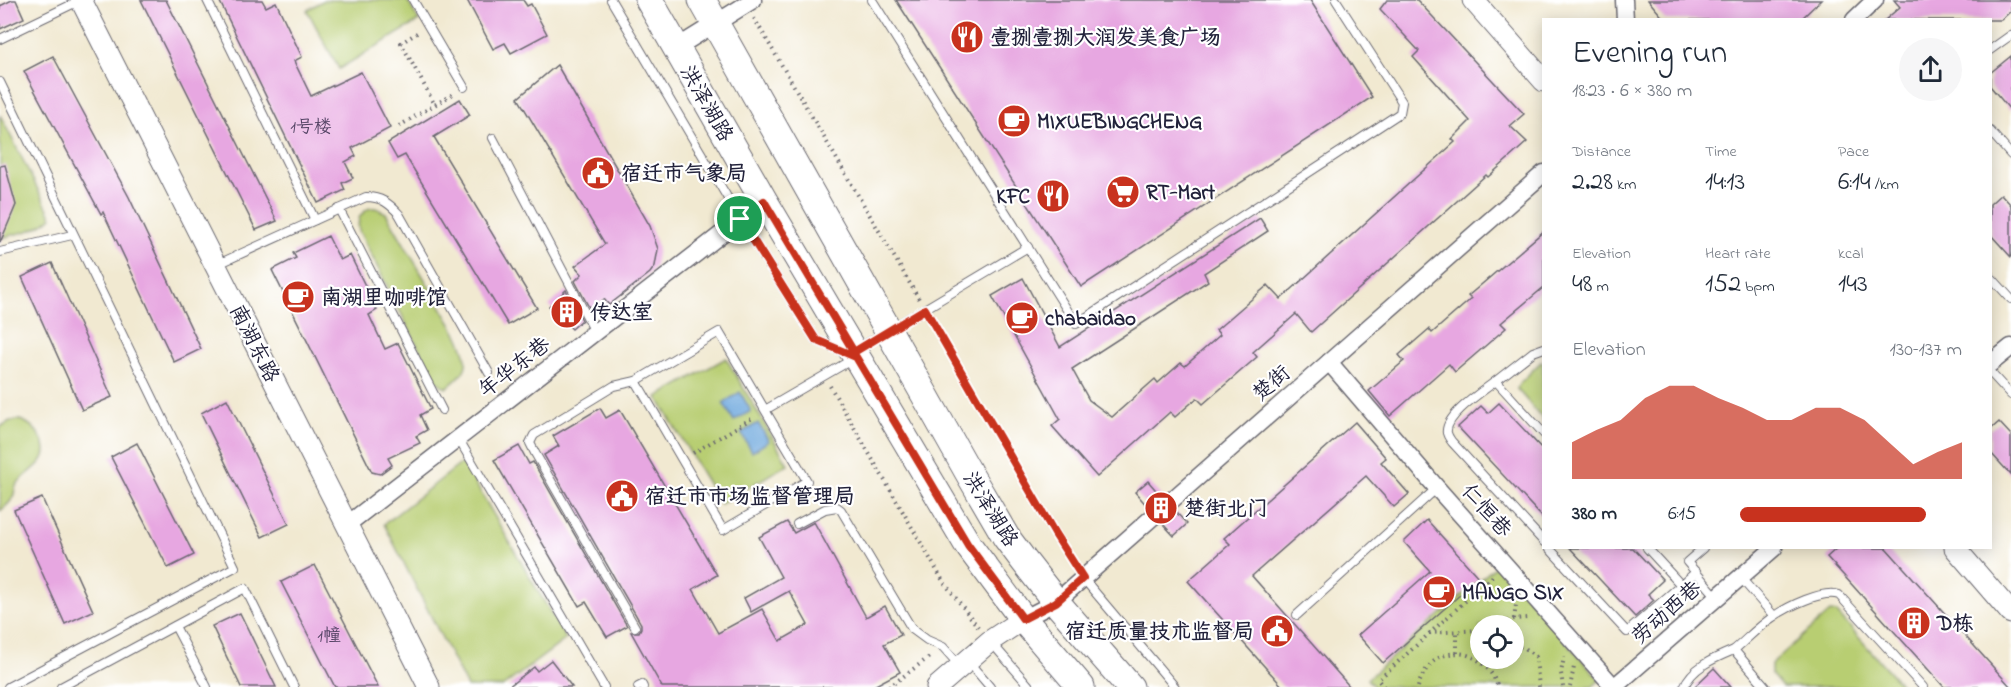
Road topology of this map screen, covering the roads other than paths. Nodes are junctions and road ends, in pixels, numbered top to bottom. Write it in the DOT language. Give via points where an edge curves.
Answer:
graph roads {
  1 [pos="81,0"];
  2 [pos="207,0"];
  3 [pos="413,0"];
  4 [pos="611,0"];
  5 [pos="649,0"];
  6 [pos="702,0"];
  7 [pos="872,0"];
  8 [pos="1336,0"];
  9 [pos="1473,0"];
  10 [pos="1624,0"];
  11 [pos="1875,0"];
  12 [pos="748,1"];
  13 [pos="1625,18"];
  14 [pos="1856,18"];
  15 [pos="716,25"];
  16 [pos="2011,35"];
  17 [pos="0,39"];
  18 [pos="676,48"];
  19 [pos="1992,49"];
  20 [pos="1542,79"];
  21 [pos="0,82"];
  22 [pos="464,87"];
  23 [pos="1992,133"];
  24 [pos="493,138"];
  25 [pos="2011,155"];
  26 [pos="1542,175"];
  27 [pos="764,201"];
  28 [pos="339,209"];
  29 [pos="740,219"];
  30 [pos="315,220"];
  31 [pos="72,235"];
  32 [pos="1028,248"];
  33 [pos="0,252"];
  34 [pos="215,265"];
  35 [pos="1992,278"];
  36 [pos="2011,299"];
  37 [pos="889,331"];
  38 [pos="596,332"];
  39 [pos="2011,347"];
  40 [pos="1542,349"];
  41 [pos="855,354"];
  42 [pos="1329,362"];
  43 [pos="1992,362"];
  44 [pos="489,374"];
  45 [pos="1992,374"];
  46 [pos="636,381"];
  47 [pos="1496,381"];
  48 [pos="2011,395"];
  49 [pos="442,410"];
  50 [pos="765,411"];
  51 [pos="1542,432"];
  52 [pos="459,438"];
  53 [pos="1437,488"];
  54 [pos="348,524"];
  55 [pos="797,524"];
  56 [pos="1542,540"];
  57 [pos="1550,549"];
  58 [pos="1648,549"];
  59 [pos="1702,549"];
  60 [pos="1773,549"];
  61 [pos="1956,549"];
  62 [pos="1696,572"];
  63 [pos="1740,577"];
  64 [pos="1083,578"];
  65 [pos="1681,585"];
  66 [pos="1718,597"];
  67 [pos="1056,602"];
  68 [pos="2011,613"];
  69 [pos="1297,615"];
  70 [pos="1774,616"];
  71 [pos="1023,619"];
  72 [pos="175,626"];
  73 [pos="635,627"];
  74 [pos="990,641"];
  75 [pos="1734,651"];
  76 [pos="964,663"];
  77 [pos="8,687"];
  78 [pos="61,687"];
  79 [pos="207,687"];
  80 [pos="294,687"];
  81 [pos="429,687"];
  82 [pos="604,687"];
  83 [pos="638,687"];
  84 [pos="643,687"];
  85 [pos="937,687"];
  86 [pos="990,687"];
  87 [pos="1030,687"];
  88 [pos="1081,687"];
  89 [pos="1130,687"];
  90 [pos="1175,687"];
  91 [pos="1614,687"];
  92 [pos="1684,687"];
  93 [pos="1766,687"];
  94 [pos="1923,687"];
  1 -- 17 [label="lane"];
  1 -- 34 [label="street, 南湖东路"];
  2 -- 30 [label="lane"];
  3 -- 22 [label="lane"];
  4 -- 29 [label="lane"];
  5 -- 18 [label="main road, 洪泽湖路"];
  6 -- 15 [label="main road, 洪泽湖路"];
  7 -- 32 [label="lane"];
  8 -- 32 [label="lane" via="1402,102 1400,113 1076,324"];
  9 -- 20 [label="street"];
  10 -- 13 [label="street"];
  11 -- 14 [label="street"];
  12 -- 15 [label="street"];
  15 -- 18 [label="street"];
  15 -- 37 [label="main road, 洪泽湖路"];
  16 -- 19 [label="lane"];
  18 -- 27 [label="main road, 洪泽湖路"];
  21 -- 31 [label="lane"];
  23 -- 25 [label="lane"];
  24 -- 38 [label="lane"];
  26 -- 42 [label="street, 楚街"];
  27 -- 29 [label="street, 年华东巷"];
  27 -- 41 [label="main road, 洪泽湖路"];
  28 -- 30 [label="lane"];
  28 -- 44 [label="lane" via="366,197 378,197 399,214"];
  28 -- 49 [label="lane"];
  29 -- 38 [label="street, 年华东巷"];
  29 -- 41 [label="lane" via="816,340"];
  30 -- 34 [label="lane"];
  31 -- 33 [label="lane"];
  31 -- 77 [label="lane" via="234,567"];
  32 -- 37 [label="lane"];
  34 -- 54 [label="street, 南湖东路"];
  35 -- 36 [label="lane"];
  37 -- 41 [label="lane"];
  37 -- 67 [label="main road, 洪泽湖路" via="1006,537"];
  38 -- 52 [label="street, 年华东巷"];
  39 -- 43 [label="street"];
  40 -- 47 [label="lane"];
  41 -- 50 [label="lane"];
  41 -- 71 [label="main road, 洪泽湖路" via="968,545"];
  42 -- 53 [label="street, 仁恒巷"];
  42 -- 64 [label="street, 楚街"];
  45 -- 48 [label="lane"];
  46 -- 50 [label="lane" via="719,332"];
  46 -- 50 [label="lane" via="723,530 807,481"];
  46 -- 73 [label="lane" via="614,386 534,435 530,442"];
  47 -- 51 [label="lane"];
  47 -- 56 [label="lane" via="1454,415 1447,433"];
  52 -- 54 [label="street, 年华东巷"];
  52 -- 82 [label="lane"];
  53 -- 69 [label="lane"];
  53 -- 91 [label="street, 仁恒巷"];
  54 -- 81 [label="street, 南湖东路"];
  55 -- 76 [label="lane" via="825,509 841,510 912,629"];
  57 -- 65 [label="lane" via="1627,632"];
  58 -- 65 [label="lane"];
  59 -- 62 [label="lane" via="1687,562"];
  60 -- 63 [label="street, 劳动西巷"];
  61 -- 68 [label="street"];
  62 -- 65 [label="lane"];
  62 -- 66 [label="lane"];
  63 -- 66 [label="street, 劳动西巷"];
  63 -- 70 [label="lane"];
  64 -- 67 [label="street, 楚街"];
  64 -- 90 [label="lane"];
  66 -- 91 [label="street, 劳动西巷"];
  67 -- 71 [label="street, 楚街"];
  67 -- 89 [label="main road, 洪泽湖路"];
  70 -- 75 [label="lane"];
  70 -- 94 [label="lane" via="1822,593 1839,595"];
  71 -- 74 [label="street"];
  71 -- 88 [label="main road, 洪泽湖路"];
  72 -- 78 [label="lane"];
  72 -- 79 [label="lane"];
  72 -- 80 [label="lane" via="245,588"];
  74 -- 76 [label="street"];
  74 -- 87 [label="lane"];
  75 -- 92 [label="lane" via="1695,672"];
  75 -- 93 [label="lane"];
  76 -- 85 [label="street"];
  76 -- 86 [label="lane"];
  83 -- 84 [label="lane"];
}
